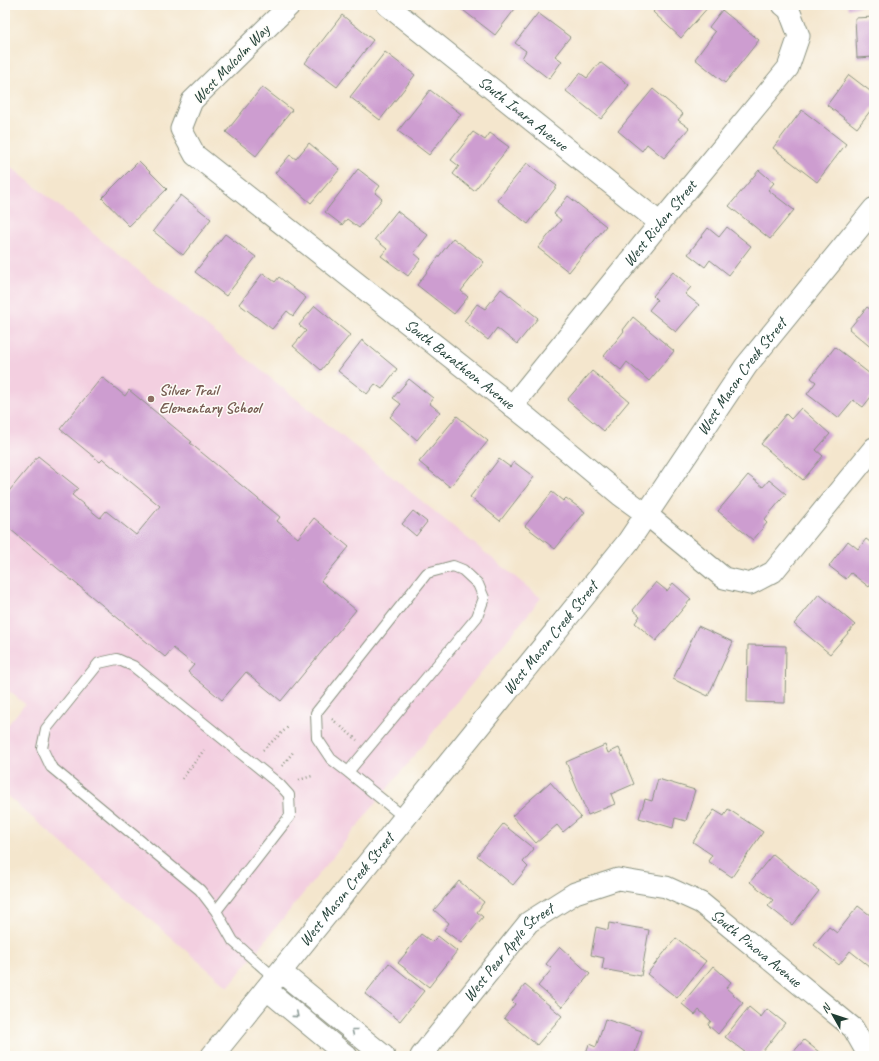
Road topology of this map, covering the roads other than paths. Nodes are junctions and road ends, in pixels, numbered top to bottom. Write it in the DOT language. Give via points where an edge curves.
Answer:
graph roads {
  1 [pos="290,5"];
  2 [pos="387,5"];
  3 [pos="783,5"];
  4 [pos="181,129"];
  5 [pos="874,209"];
  6 [pos="660,223"];
  7 [pos="512,406"];
  8 [pos="874,448"];
  9 [pos="646,514"];
  10 [pos="348,772"];
  11 [pos="405,818"];
  12 [pos="618,879"];
  13 [pos="216,911"];
  14 [pos="274,980"];
  15 [pos="212,1056"];
  16 [pos="347,1056"];
  17 [pos="384,1056"];
  18 [pos="421,1056"];
  19 [pos="869,1056"];
  1 -- 4 [label="street, West Malcolm Way" via="192,101"];
  2 -- 6 [label="street, South Inara Avenue"];
  3 -- 6 [label="street, West Rickon Street" via="789,10 798,36 788,68"];
  4 -- 7 [label="street, South Baratheon Avenue" via="195,155"];
  5 -- 9 [label="street, West Mason Creek Street" via="746,366"];
  6 -- 7 [label="street, West Rickon Street"];
  7 -- 9 [label="street, South Baratheon Avenue"];
  8 -- 9 [label="street, South Baratheon Avenue" via="774,572 750,584 724,578"];
  9 -- 11 [label="street, West Mason Creek Street" via="628,542"];
  10 -- 10 [label="lane" via="331,759 317,738 316,713 427,573 452,566 463,570 478,584 484,598 477,617"];
  10 -- 11 [label="lane"];
  11 -- 14 [label="street, West Mason Creek Street"];
  12 -- 18 [label="street, West Pear Apple Street" via="576,894 529,922"];
  12 -- 19 [label="street, South Pinova Avenue" via="666,887 701,903 853,1028"];
  13 -- 13 [label="lane" via="200,890 51,767 42,748 46,729 99,663 117,659 134,666 289,795 290,816"];
  13 -- 14 [label="lane" via="233,941"];
  14 -- 15 [label="street, West Mason Creek Street"];
  14 -- 16 [label="street, one-way"];
  17 -- 14 [label="street, one-way"];
}
